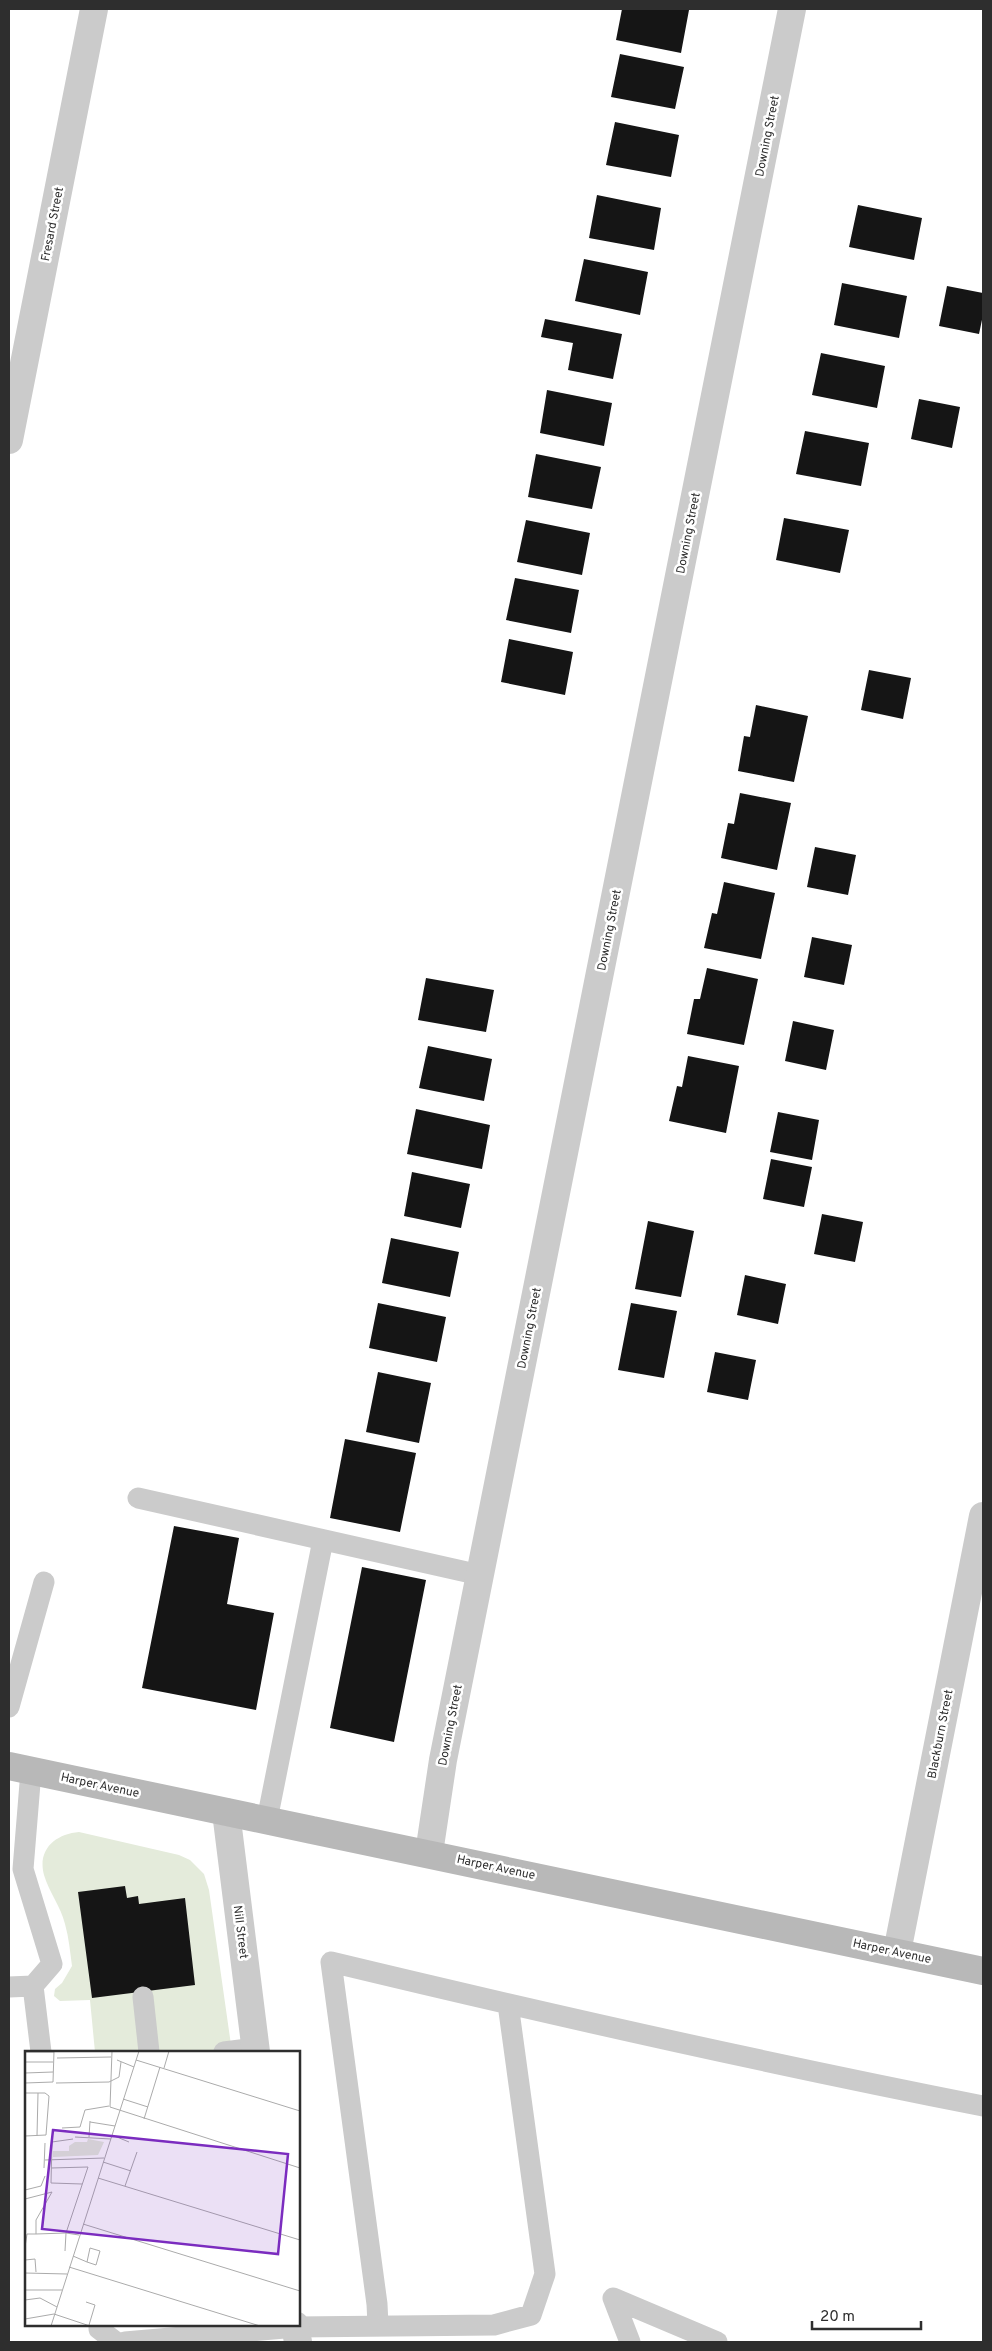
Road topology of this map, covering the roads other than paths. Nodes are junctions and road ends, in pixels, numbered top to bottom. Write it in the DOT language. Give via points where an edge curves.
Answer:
graph roads {
  1 [pos="94,9"];
  2 [pos="792,9"];
  3 [pos="9,440"];
  4 [pos="138,1498"];
  5 [pos="983,1516"];
  6 [pos="323,1540"];
  7 [pos="480,1575"];
  8 [pos="44,1582"];
  9 [pos="9,1707"];
  10 [pos="20,1769"];
  11 [pos="226,1812"];
  12 [pos="267,1820"];
  13 [pos="429,1853"];
  14 [pos="18,1886"];
  15 [pos="897,1952"];
  16 [pos="983,1971"];
  17 [pos="33,1986"];
  18 [pos="9,1987"];
  19 [pos="143,1997"];
  20 [pos="508,2004"];
  21 [pos="256,2050"];
  22 [pos="41,2051"];
  23 [pos="150,2051"];
  24 [pos="240,2051"];
  25 [pos="983,2106"];
  26 [pos="378,2325"];
  27 [pos="99,2326"];
  28 [pos="296,2331"];
  29 [pos="456,2335"];
  30 [pos="116,2342"];
  31 [pos="125,2342"];
  32 [pos="630,2342"];
  33 [pos="716,2342"];
  1 -- 3 [label="street, Fresard Street"];
  2 -- 7 [label="street, Downing Street"];
  4 -- 6 [label="lane"];
  5 -- 15 [label="street, Blackburn Street"];
  6 -- 7 [label="lane"];
  6 -- 12 [label="lane"];
  7 -- 13 [label="street, Downing Street" via="443,1760"];
  8 -- 9 [label="lane"];
  10 -- 11 [label="main road, Harper Avenue"];
  10 -- 14 [label="lane" via="23,1869"];
  11 -- 12 [label="main road, Harper Avenue"];
  11 -- 21 [label="street, Nill Street"];
  12 -- 13 [label="main road, Harper Avenue"];
  13 -- 15 [label="main road, Harper Avenue"];
  14 -- 17 [label="lane" via="52,1964"];
  15 -- 16 [label="main road, Harper Avenue"];
  17 -- 18 [label="lane"];
  17 -- 22 [label="lane"];
  19 -- 23 [label="lane"];
  20 -- 25 [label="lane"];
  20 -- 26 [label="lane" via="331,1962"];
  20 -- 29 [label="lane" via="545,2274 531,2315"];
  21 -- 24 [label="lane"];
  26 -- 28 [label="lane"];
  26 -- 29 [label="lane"];
  27 -- 30 [label="lane"];
  28 -- 31 [label="lane"];
  32 -- 33 [label="lane" via="613,2298"];
}
